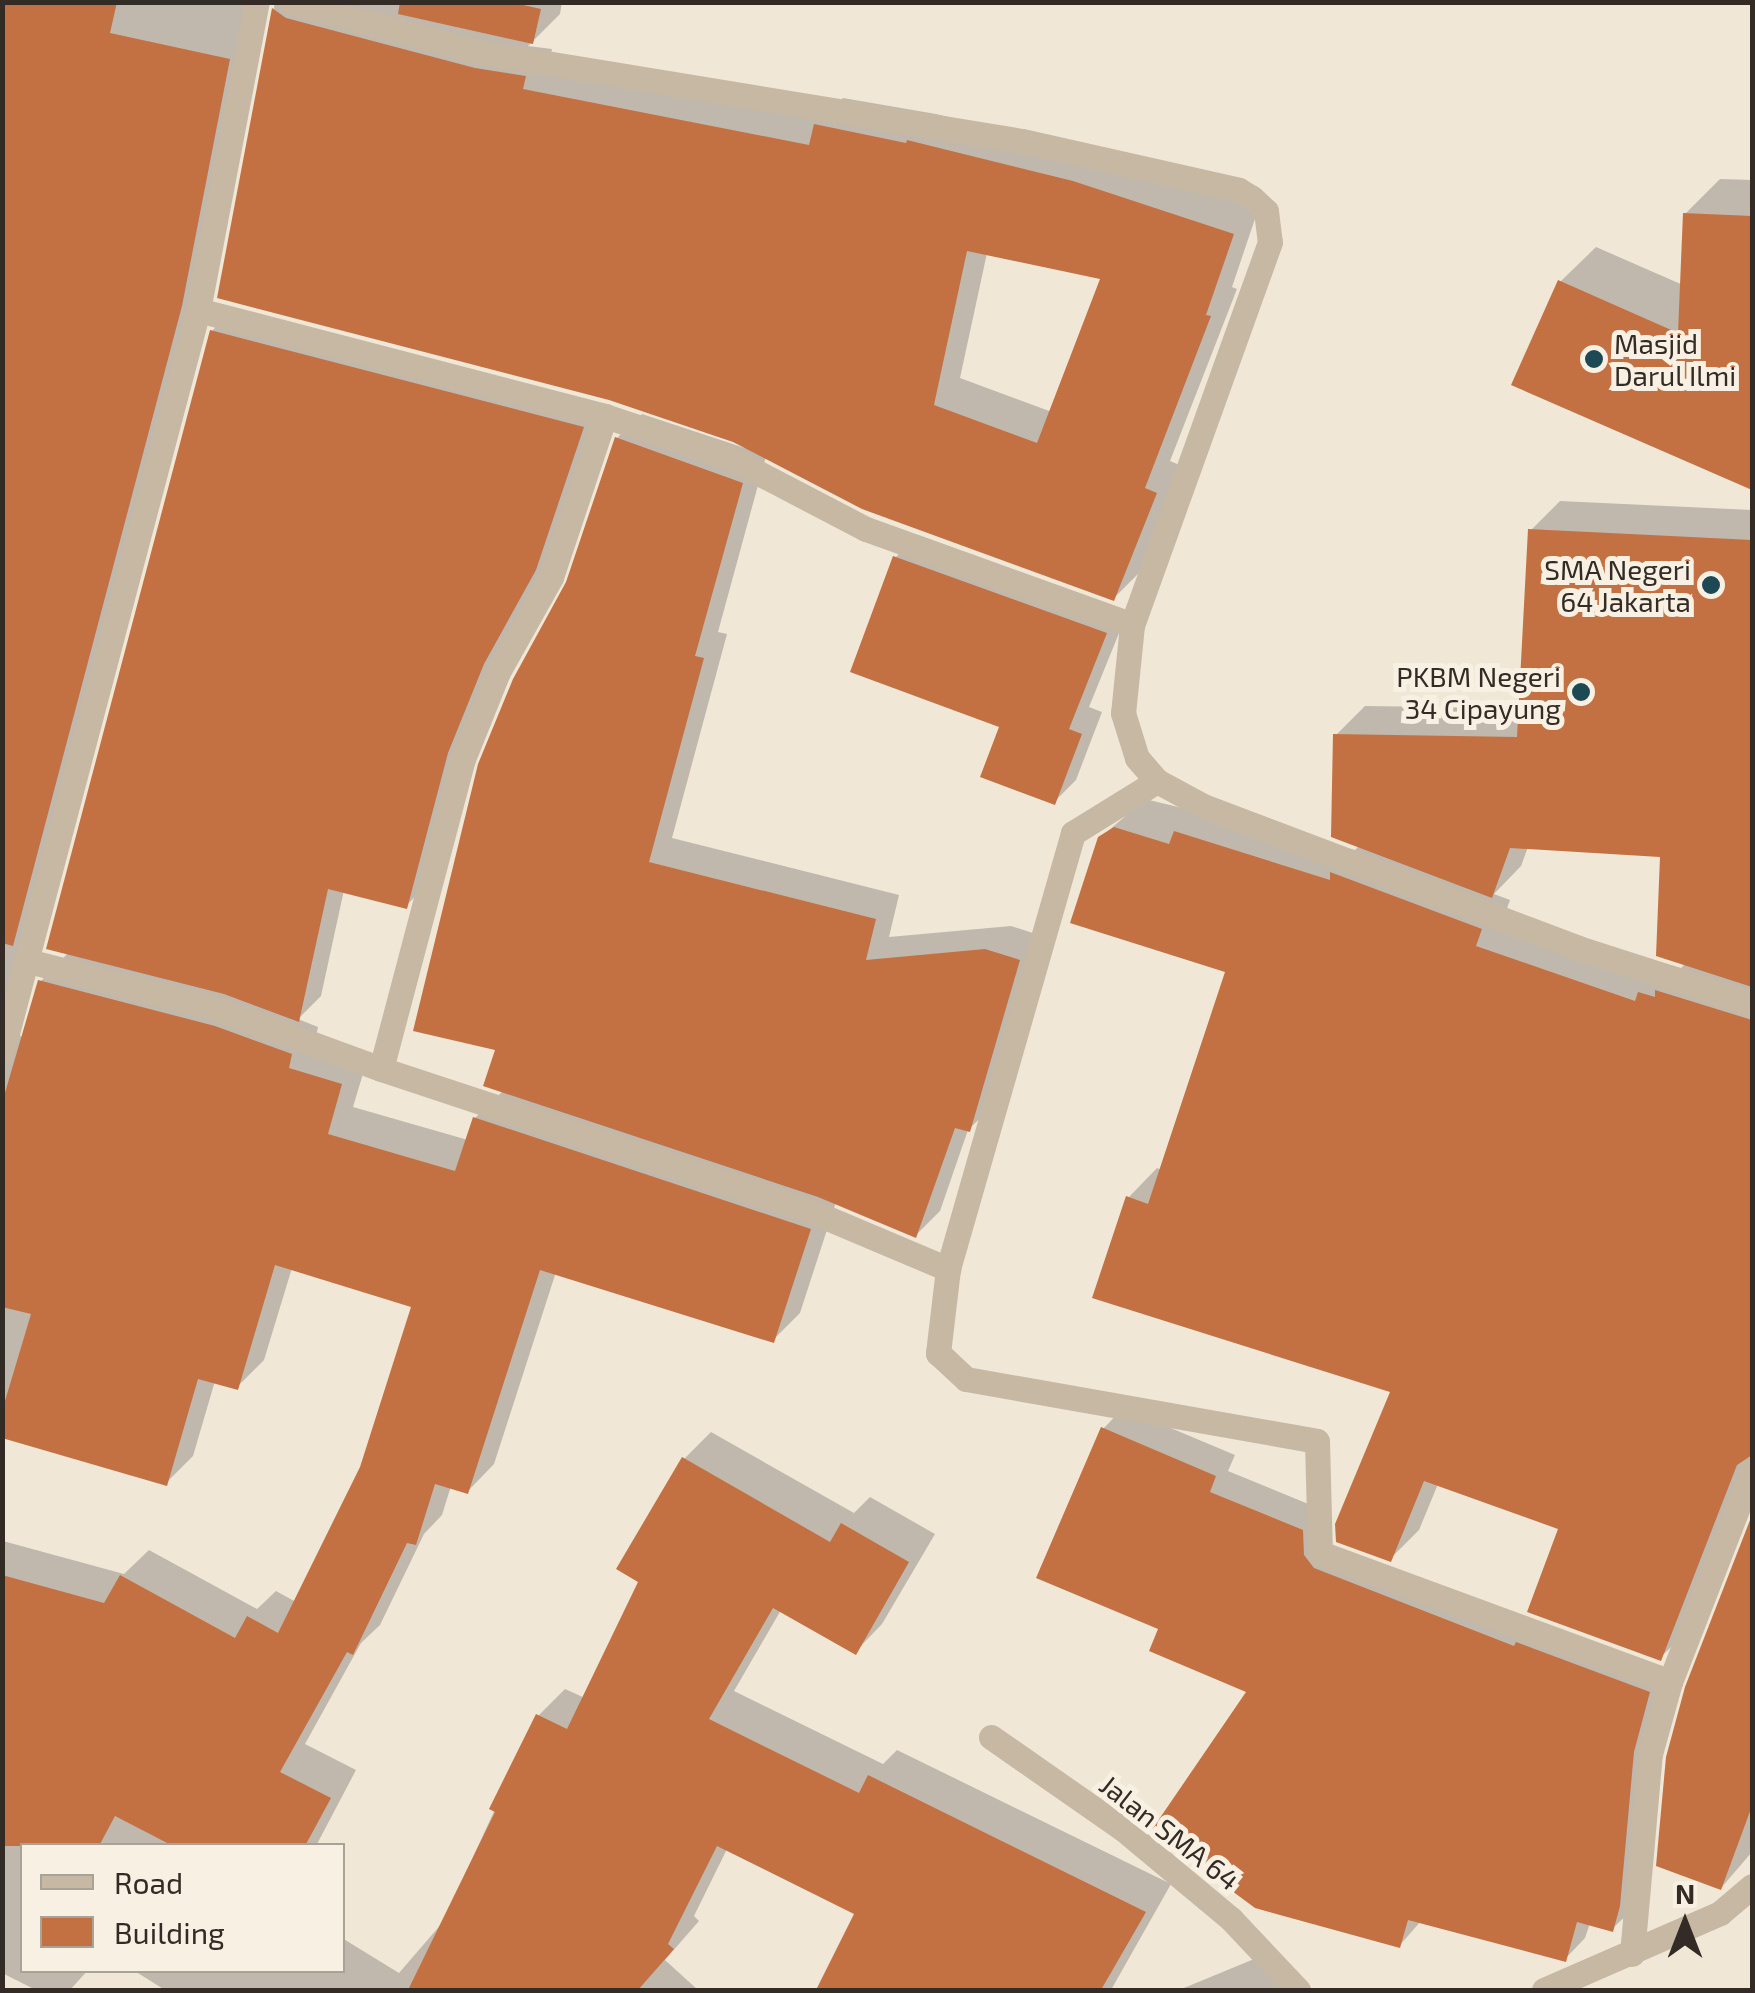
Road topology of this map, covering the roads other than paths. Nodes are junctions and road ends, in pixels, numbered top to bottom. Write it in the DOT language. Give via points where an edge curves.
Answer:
graph roads {
  1 [pos="258,2"];
  2 [pos="290,2"];
  3 [pos="327,7"];
  4 [pos="198,310"];
  5 [pos="604,416"];
  6 [pos="1132,624"];
  7 [pos="1157,781"];
  8 [pos="28,961"];
  9 [pos="1752,1004"];
  10 [pos="2,1052"];
  11 [pos="381,1070"];
  12 [pos="948,1270"];
  13 [pos="1752,1471"];
  14 [pos="1670,1682"];
  15 [pos="991,1737"];
  16 [pos="1752,1886"];
  17 [pos="1632,1954"];
  18 [pos="1298,1990"];
  19 [pos="1544,1990"];
  1 -- 4 [label="street"];
  2 -- 3 [label="street"];
  3 -- 6 [label="street" via="479,52 1022,141 1252,198 1266,211 1270,242"];
  4 -- 5 [label="street"];
  4 -- 8 [label="street"];
  5 -- 6 [label="street" via="728,457 866,529"];
  5 -- 11 [label="street" via="551,577 498,672 463,759"];
  6 -- 7 [label="street" via="1123,713 1137,758"];
  7 -- 9 [label="street" via="1203,806 1578,948"];
  7 -- 12 [label="street" via="1073,833"];
  8 -- 10 [label="street"];
  8 -- 11 [label="street" via="220,1010"];
  11 -- 12 [label="street" via="814,1212"];
  12 -- 14 [label="street" via="938,1353 966,1379 1317,1441 1320,1553"];
  13 -- 14 [label="street"];
  14 -- 17 [label="street" via="1650,1754"];
  15 -- 18 [label="street, Jalan SMA 64" via="1123,1829 1231,1920"];
  16 -- 17 [label="street" via="1720,1913"];
  17 -- 19 [label="street"];
}
